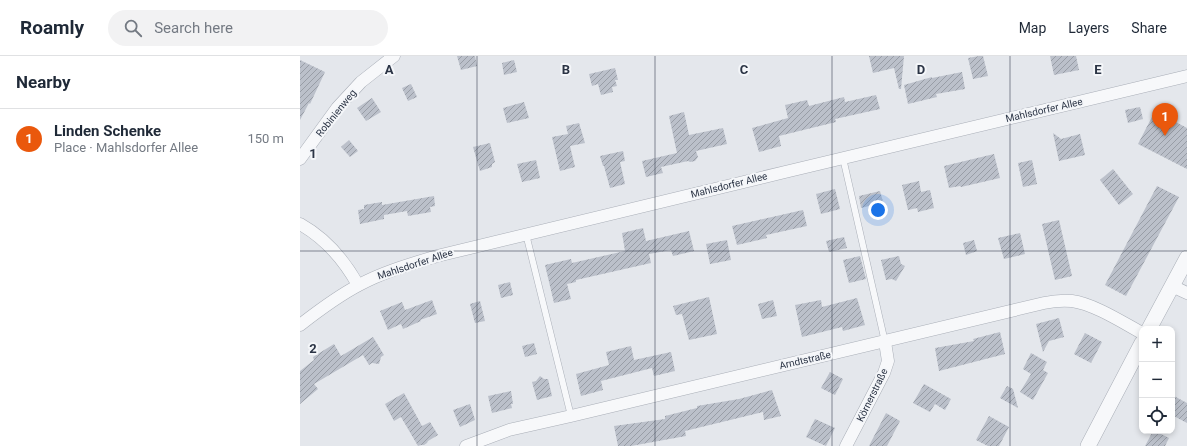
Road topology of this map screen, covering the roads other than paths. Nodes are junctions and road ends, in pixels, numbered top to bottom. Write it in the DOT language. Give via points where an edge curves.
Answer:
graph roads {
  1 [pos="394,56"];
  2 [pos="1187,76"];
  3 [pos="843,158"];
  4 [pos="300,160"];
  5 [pos="300,224"];
  6 [pos="526,234"];
  7 [pos="1187,258"];
  8 [pos="358,285"];
  9 [pos="1172,286"];
  10 [pos="1187,293"];
  11 [pos="300,325"];
  12 [pos="1151,326"];
  13 [pos="1139,332"];
  14 [pos="885,342"];
  15 [pos="1139,349"];
  16 [pos="571,416"];
  17 [pos="466,446"];
  18 [pos="846,446"];
  19 [pos="1088,446"];
  1 -- 4 [label="street, Robinienweg" via="361,82 337,108"];
  2 -- 3 [label="street, Mahlsdorfer Allee"];
  3 -- 6 [label="street, Mahlsdorfer Allee"];
  3 -- 14 [label="lane"];
  5 -- 8 [label="street" via="336,252"];
  6 -- 8 [label="street, Mahlsdorfer Allee" via="437,256"];
  6 -- 16 [label="lane"];
  7 -- 9 [label="street"];
  8 -- 11 [label="street, Mahlsdorfer Allee"];
  9 -- 10 [label="street"];
  9 -- 12 [label="street"];
  13 -- 14 [label="street, Arndtstraße" via="1082,303 1056,301"];
  14 -- 16 [label="street, Arndtstraße"];
  14 -- 18 [label="street, Körnerstraße" via="888,361 884,373"];
  15 -- 19 [label="street"];
  16 -- 17 [label="street, Arndtstraße" via="509,430"];
}
